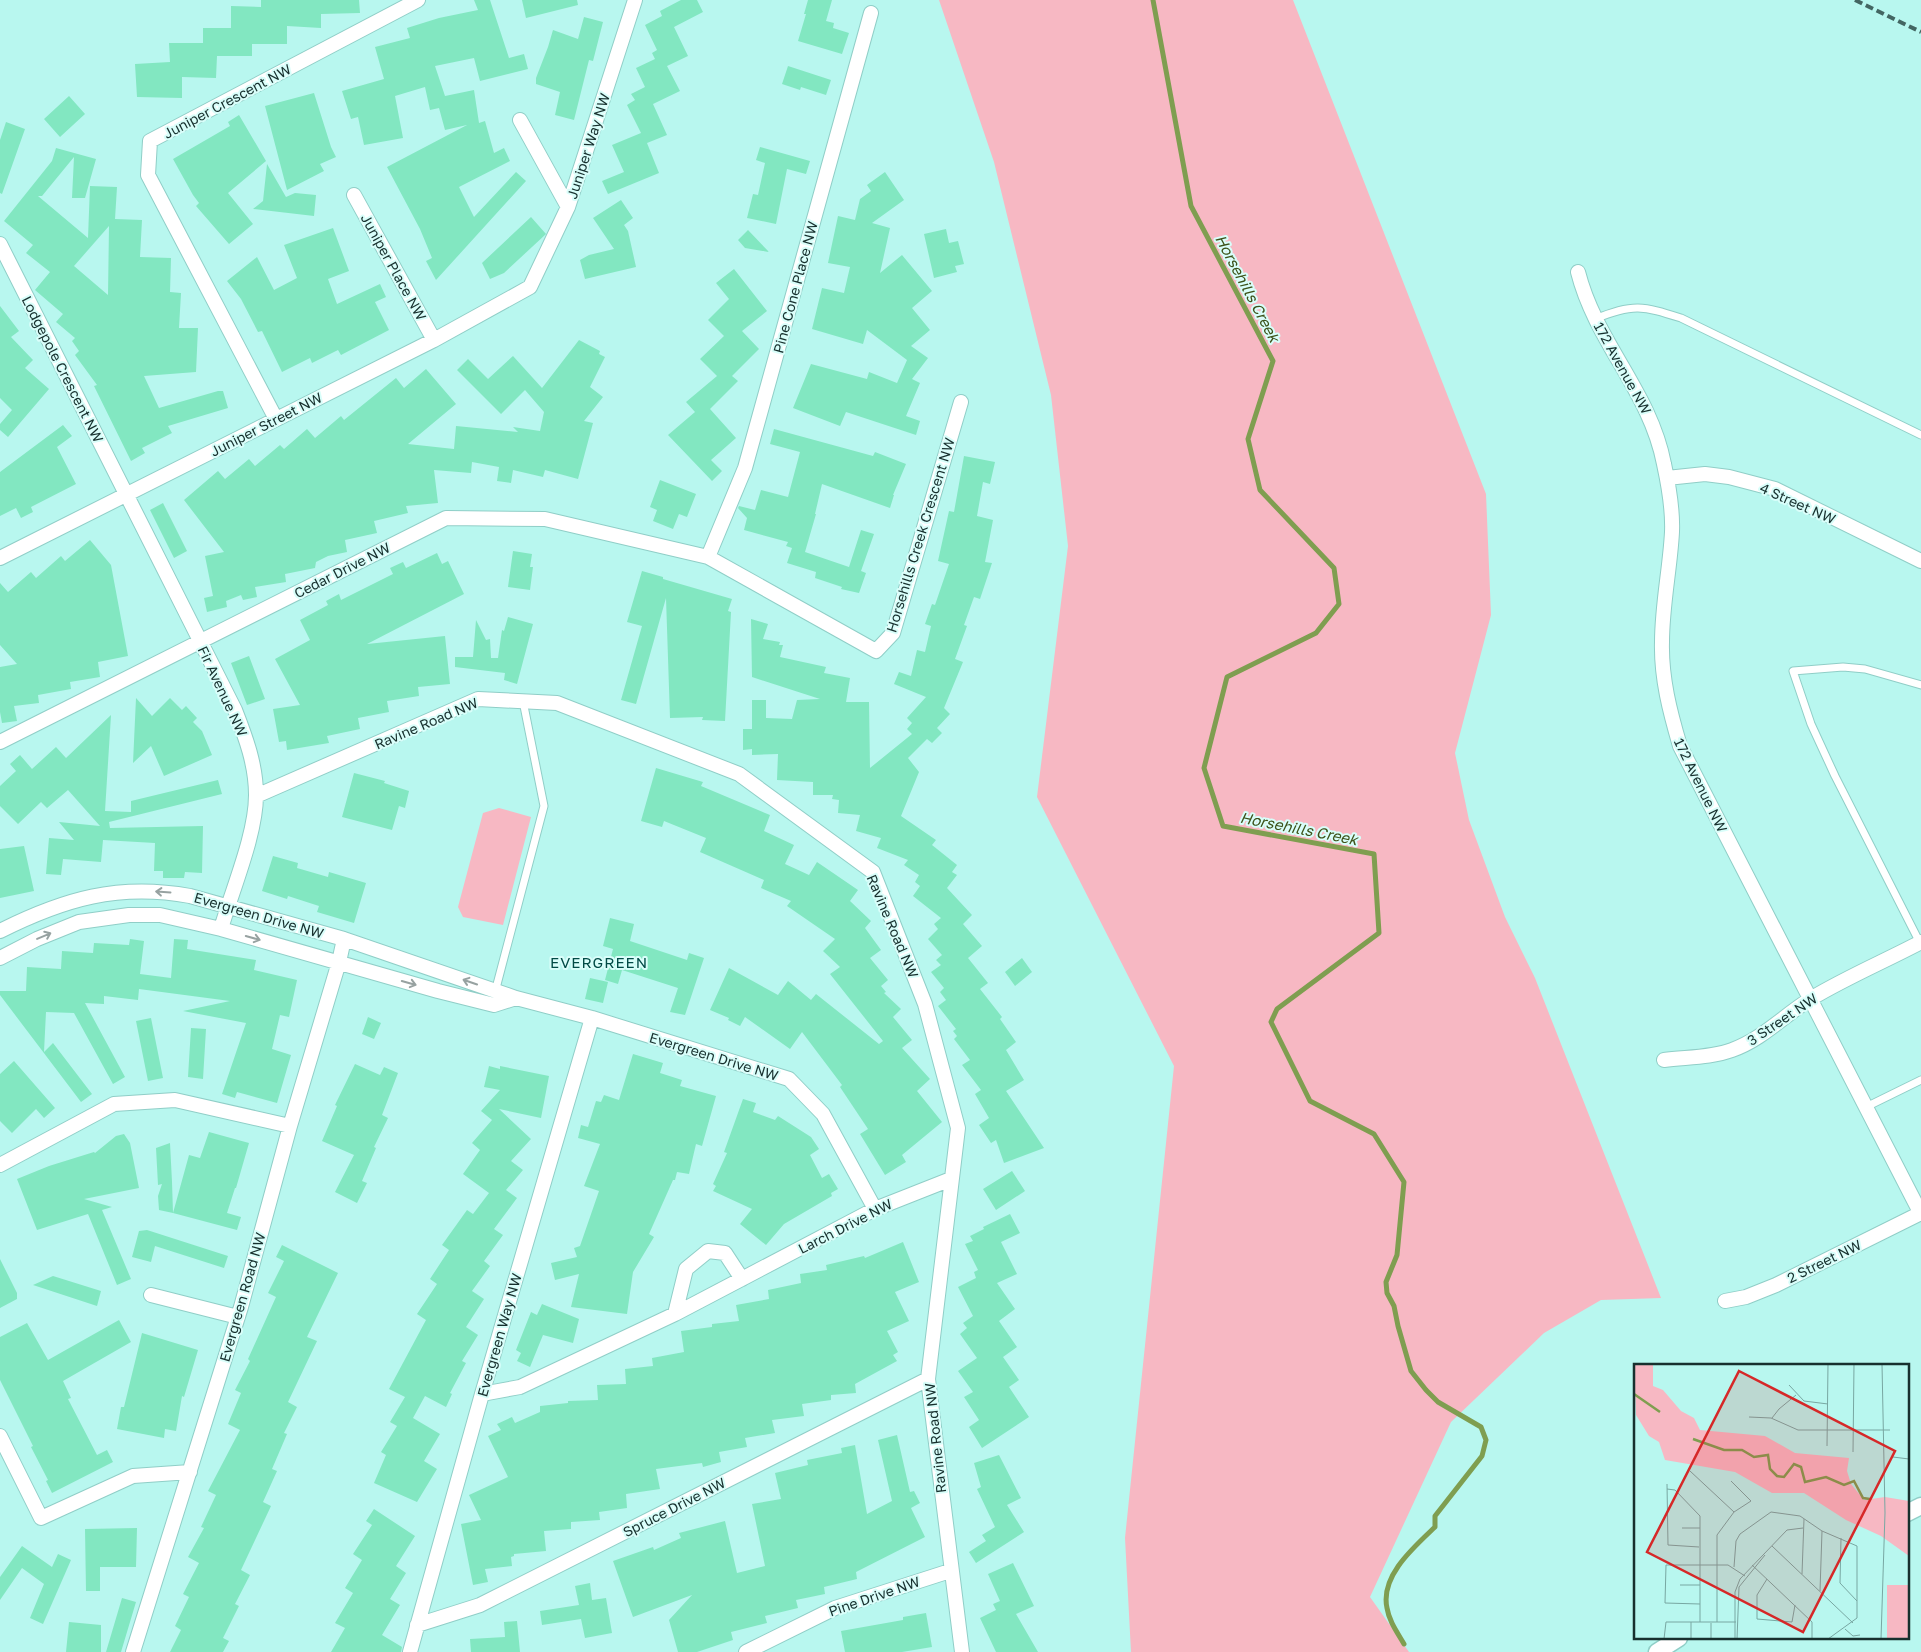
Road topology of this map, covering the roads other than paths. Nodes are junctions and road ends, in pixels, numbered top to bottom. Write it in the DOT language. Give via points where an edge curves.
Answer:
graph roads {
  1 [pos="418,0"];
  2 [pos="635,0"];
  3 [pos="871,12"];
  4 [pos="520,120"];
  5 [pos="354,194"];
  6 [pos="568,207"];
  7 [pos="0,244"];
  8 [pos="1578,272"];
  9 [pos="530,288"];
  10 [pos="1595,319"];
  11 [pos="434,340"];
  12 [pos="961,402"];
  13 [pos="276,419"];
  14 [pos="1921,435"];
  15 [pos="1667,478"];
  16 [pos="125,494"];
  17 [pos="708,557"];
  18 [pos="0,558"];
  19 [pos="1921,561"];
  20 [pos="200,642"];
  21 [pos="1921,685"];
  22 [pos="523,701"];
  23 [pos="0,742"];
  24 [pos="256,796"];
  25 [pos="227,905"];
  26 [pos="221,929"];
  27 [pos="0,931"];
  28 [pos="344,939"];
  29 [pos="1920,943"];
  30 [pos="0,958"];
  31 [pos="339,962"];
  32 [pos="494,998"];
  33 [pos="1811,999"];
  34 [pos="592,1018"];
  35 [pos="1664,1060"];
  36 [pos="1921,1080"];
  37 [pos="1866,1108"];
  38 [pos="290,1126"];
  39 [pos="0,1166"];
  40 [pos="951,1179"];
  41 [pos="875,1209"];
  42 [pos="1921,1214"];
  43 [pos="742,1280"];
  44 [pos="151,1295"];
  45 [pos="1724,1301"];
  46 [pos="675,1314"];
  47 [pos="238,1317"];
  48 [pos="928,1379"];
  49 [pos="482,1394"];
  50 [pos="0,1436"];
  51 [pos="190,1472"];
  52 [pos="1921,1506"];
  53 [pos="1908,1512"];
  54 [pos="950,1571"];
  55 [pos="417,1625"];
  56 [pos="1676,1640"];
  57 [pos="133,1652"];
  58 [pos="410,1652"];
  59 [pos="746,1652"];
  60 [pos="962,1652"];
  61 [pos="1657,1652"];
  1 -- 13 [label="street, Juniper Crescent NW" via="150,141 148,175"];
  2 -- 6 [label="street, Juniper Way NW"];
  3 -- 17 [label="street, Pine Cone Place NW" via="745,468"];
  4 -- 6 [label="street"];
  5 -- 11 [label="street, Juniper Place NW"];
  6 -- 9 [label="street, Juniper Way NW"];
  7 -- 16 [label="street, Lodgepole Crescent NW"];
  8 -- 10 [label="street, 172 Avenue NW"];
  9 -- 11 [label="street, Juniper Street NW"];
  10 -- 14 [label="lane" via="1634,307 1681,318"];
  10 -- 15 [label="street, 172 Avenue NW" via="1645,406 1655,429"];
  11 -- 13 [label="street, Juniper Street NW"];
  12 -- 17 [label="street, Horsehills Creek Crescent NW" via="893,633 876,651"];
  13 -- 16 [label="street, Juniper Street NW"];
  15 -- 19 [label="street, 4 Street NW" via="1705,474 1768,487"];
  15 -- 33 [label="street, 172 Avenue NW" via="1672,530 1662,641 1663,676 1669,709 1690,767"];
  16 -- 18 [label="street, Juniper Street NW"];
  16 -- 20 [label="street, Fir Avenue NW"];
  17 -- 20 [label="street, Cedar Drive NW" via="545,519 446,518"];
  20 -- 23 [label="street, Cedar Drive NW"];
  20 -- 24 [label="street, Fir Avenue NW" via="244,732 254,771"];
  21 -- 29 [label="lane" via="1865,669 1843,667 1793,671 1810,724 1826,759"];
  22 -- 24 [label="street, Ravine Road NW" via="478,699"];
  22 -- 32 [label="lane" via="544,806"];
  22 -- 40 [label="street, Ravine Road NW" via="557,702 739,774 873,872 925,1004 958,1128"];
  24 -- 25 [label="street, Fir Avenue NW" via="248,842"];
  25 -- 26 [label="street, Fir Avenue NW"];
  25 -- 27 [label="street, Evergreen Drive NW, one-way" via="172,892 120,892 63,903"];
  25 -- 28 [label="street, Evergreen Drive NW"];
  30 -- 26 [label="street, Evergreen Drive NW, one-way" via="59,929 105,918 160,915"];
  26 -- 31 [label="street, Evergreen Drive NW, one-way"];
  28 -- 31 [label="street, Evergreen Road NW"];
  32 -- 28 [label="street, Evergreen Drive NW, one-way"];
  29 -- 33 [label="street, 3 Street NW"];
  31 -- 32 [label="street, Evergreen Drive NW, one-way"];
  31 -- 38 [label="street, Evergreen Road NW"];
  32 -- 34 [label="street, Evergreen Drive NW" via="516,998"];
  33 -- 35 [label="street, 3 Street NW" via="1765,1033 1731,1050"];
  33 -- 37 [label="street, 172 Avenue NW"];
  34 -- 41 [label="street, Evergreen Drive NW" via="789,1079 823,1114"];
  34 -- 49 [label="street, Evergreen Way NW"];
  36 -- 37 [label="lane"];
  37 -- 42 [label="street, 172 Avenue NW"];
  38 -- 39 [label="street" via="175,1100 114,1104"];
  38 -- 47 [label="street, Evergreen Road NW"];
  40 -- 41 [label="street, Larch Drive NW"];
  40 -- 48 [label="street, Ravine Road NW"];
  41 -- 43 [label="street, Larch Drive NW"];
  42 -- 45 [label="street, 2 Street NW" via="1776,1285 1746,1297"];
  43 -- 46 [label="street, Larch Drive NW"];
  43 -- 46 [label="street" via="725,1254 708,1251 686,1269"];
  44 -- 47 [label="street"];
  46 -- 49 [label="street, Larch Drive NW" via="520,1387"];
  47 -- 51 [label="street, Evergreen Road NW"];
  48 -- 54 [label="street, Ravine Road NW"];
  48 -- 55 [label="street, Spruce Drive NW" via="480,1605"];
  49 -- 55 [label="street, Evergreen Way NW"];
  50 -- 51 [label="street" via="41,1518 133,1476"];
  51 -- 57 [label="street, Evergreen Road NW"];
  52 -- 53 [label="street"];
  54 -- 59 [label="street, Pine Drive NW" via="834,1608"];
  54 -- 60 [label="street, Ravine Road NW"];
  55 -- 58 [label="street, Evergreen Way NW"];
  56 -- 61 [label="street"];
}
